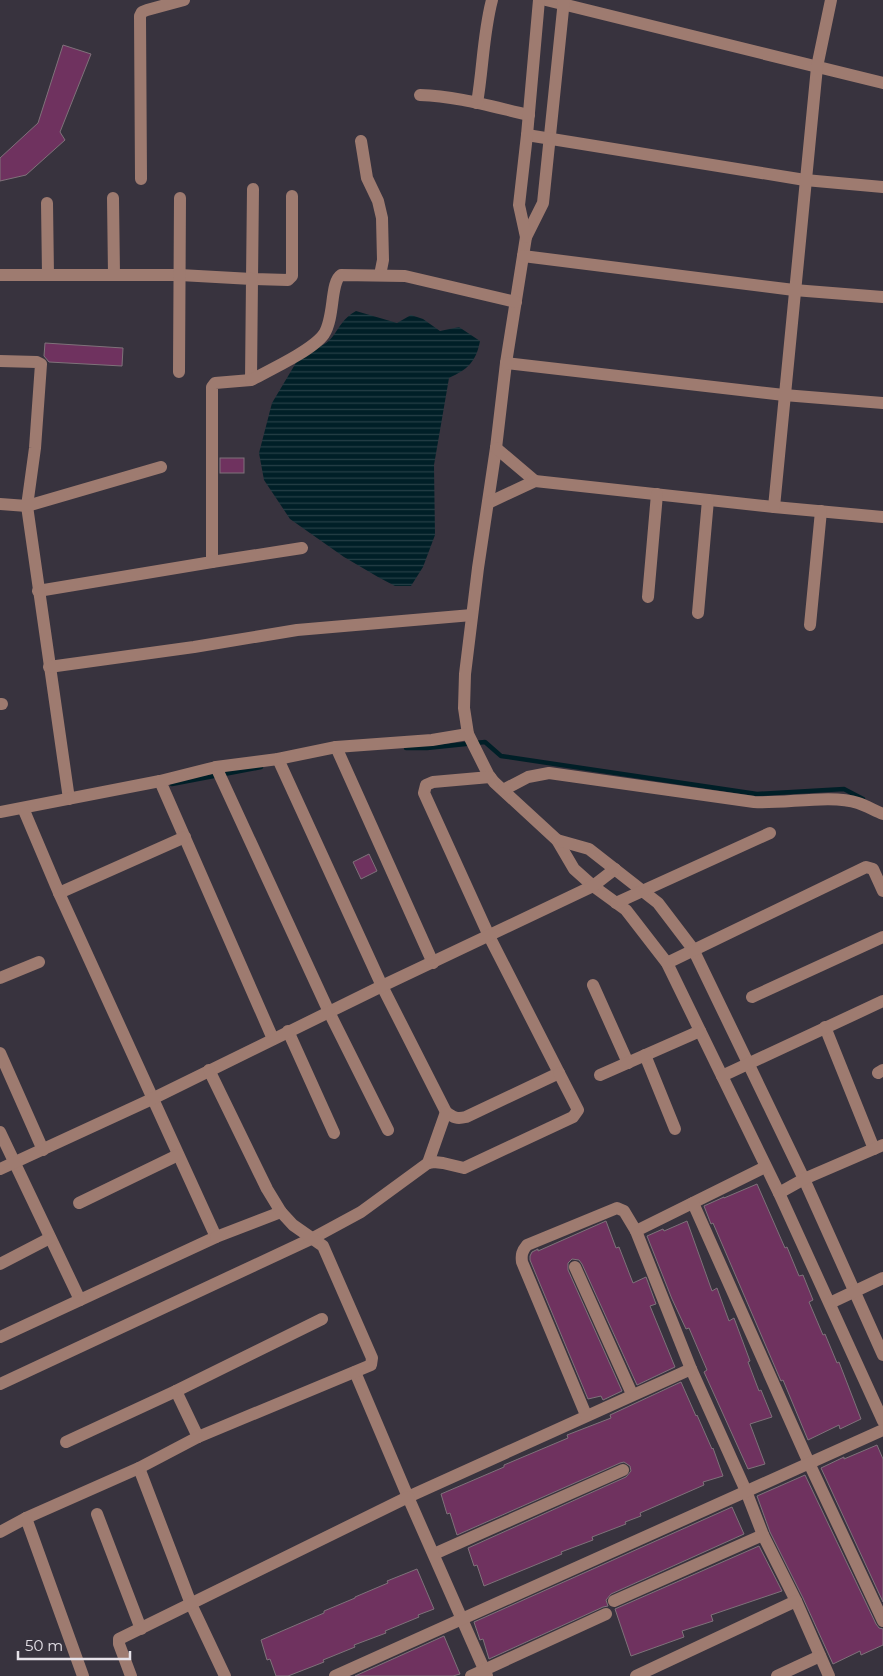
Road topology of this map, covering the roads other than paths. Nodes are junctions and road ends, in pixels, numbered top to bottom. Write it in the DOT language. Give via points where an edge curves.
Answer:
graph roads {
  1 [pos="184,0"];
  2 [pos="492,0"];
  3 [pos="540,0"];
  4 [pos="546,0"];
  5 [pos="831,0"];
  6 [pos="563,2"];
  7 [pos="817,66"];
  8 [pos="883,83"];
  9 [pos="420,95"];
  10 [pos="477,103"];
  11 [pos="529,116"];
  12 [pos="527,135"];
  13 [pos="550,138"];
  14 [pos="362,141"];
  15 [pos="141,180"];
  16 [pos="805,180"];
  17 [pos="883,187"];
  18 [pos="254,189"];
  19 [pos="292,196"];
  20 [pos="113,198"];
  21 [pos="180,198"];
  22 [pos="47,203"];
  23 [pos="526,237"];
  24 [pos="523,256"];
  25 [pos="0,275"];
  26 [pos="114,275"];
  27 [pos="180,275"];
  28 [pos="380,275"];
  29 [pos="48,276"];
  30 [pos="252,278"];
  31 [pos="794,290"];
  32 [pos="883,298"];
  33 [pos="516,302"];
  34 [pos="0,361"];
  35 [pos="506,363"];
  36 [pos="180,372"];
  37 [pos="251,380"];
  38 [pos="784,395"];
  39 [pos="883,403"];
  40 [pos="496,448"];
  41 [pos="161,467"];
  42 [pos="535,481"];
  43 [pos="657,494"];
  44 [pos="708,500"];
  45 [pos="488,503"];
  46 [pos="0,504"];
  47 [pos="27,506"];
  48 [pos="774,507"];
  49 [pos="821,511"];
  50 [pos="883,517"];
  51 [pos="302,548"];
  52 [pos="212,562"];
  53 [pos="38,591"];
  54 [pos="648,597"];
  55 [pos="698,613"];
  56 [pos="472,615"];
  57 [pos="810,626"];
  58 [pos="49,667"];
  59 [pos="470,737"];
  60 [pos="336,747"];
  61 [pos="278,759"];
  62 [pos="216,767"];
  63 [pos="489,775"];
  64 [pos="160,781"];
  65 [pos="503,790"];
  66 [pos="69,798"];
  67 [pos="23,808"];
  68 [pos="0,812"];
  69 [pos="883,814"];
  70 [pos="770,833"];
  71 [pos="185,837"];
  72 [pos="557,840"];
  73 [pos="615,869"];
  74 [pos="593,886"];
  75 [pos="641,890"];
  76 [pos="883,891"];
  77 [pos="59,893"];
  78 [pos="616,902"];
  79 [pos="489,936"];
  80 [pos="883,937"];
  81 [pos="693,950"];
  82 [pos="39,962"];
  83 [pos="667,962"];
  84 [pos="433,963"];
  85 [pos="0,978"];
  86 [pos="593,985"];
  87 [pos="382,986"];
  88 [pos="752,997"];
  89 [pos="883,1001"];
  90 [pos="328,1012"];
  91 [pos="825,1027"];
  92 [pos="288,1031"];
  93 [pos="700,1031"];
  94 [pos="273,1039"];
  95 [pos="0,1053"];
  96 [pos="645,1055"];
  97 [pos="628,1063"];
  98 [pos="749,1063"];
  99 [pos="209,1070"];
  100 [pos="559,1073"];
  101 [pos="600,1075"];
  102 [pos="722,1076"];
  103 [pos="152,1098"];
  104 [pos="446,1112"];
  105 [pos="675,1128"];
  106 [pos="388,1130"];
  107 [pos="0,1132"];
  108 [pos="334,1133"];
  109 [pos="879,1147"];
  110 [pos="44,1150"];
  111 [pos="178,1155"];
  112 [pos="14,1162"];
  113 [pos="428,1164"];
  114 [pos="765,1167"];
  115 [pos="0,1170"];
  116 [pos="804,1178"];
  117 [pos="779,1193"];
  118 [pos="79,1203"];
  119 [pos="694,1203"];
  120 [pos="281,1212"];
  121 [pos="636,1230"];
  122 [pos="216,1237"];
  123 [pos="50,1238"];
  124 [pos="313,1238"];
  125 [pos="0,1264"];
  126 [pos="575,1268"];
  127 [pos="883,1278"];
  128 [pos="855,1291"];
  129 [pos="80,1300"];
  130 [pos="830,1302"];
  131 [pos="322,1319"];
  132 [pos="0,1337"];
  133 [pos="883,1355"];
  134 [pos="692,1368"];
  135 [pos="355,1372"];
  136 [pos="0,1384"];
  137 [pos="176,1391"];
  138 [pos="632,1394"];
  139 [pos="879,1402"];
  140 [pos="586,1415"];
  141 [pos="883,1420"];
  142 [pos="883,1430"];
  143 [pos="198,1437"];
  144 [pos="66,1442"];
  145 [pos="809,1463"];
  146 [pos="139,1468"];
  147 [pos="623,1470"];
  148 [pos="746,1492"];
  149 [pos="408,1497"];
  150 [pos="97,1514"];
  151 [pos="26,1518"];
  152 [pos="0,1532"];
  153 [pos="764,1535"];
  154 [pos="434,1554"];
  155 [pos="614,1601"];
  156 [pos="796,1601"];
  157 [pos="191,1604"];
  158 [pos="606,1614"];
  159 [pos="463,1618"];
  160 [pos="883,1621"];
  161 [pos="141,1629"];
  162 [pos="820,1656"];
  163 [pos="486,1673"];
  164 [pos="83,1676"];
  165 [pos="131,1676"];
  166 [pos="225,1676"];
  167 [pos="335,1676"];
  168 [pos="471,1676"];
  169 [pos="636,1676"];
  170 [pos="777,1676"];
  171 [pos="829,1676"];
  1 -- 15 [label="street" via="147,10 140,16"];
  2 -- 10 [label="street"];
  3 -- 11 [label="street"];
  4 -- 6 [label="street"];
  5 -- 7 [label="street"];
  6 -- 7 [label="street"];
  6 -- 13 [label="street"];
  7 -- 8 [label="street"];
  7 -- 16 [label="street"];
  9 -- 10 [label="street"];
  10 -- 11 [label="street"];
  11 -- 12 [label="street"];
  12 -- 13 [label="street"];
  12 -- 23 [label="street" via="518,206"];
  13 -- 16 [label="street"];
  13 -- 23 [label="street" via="542,203"];
  14 -- 28 [label="street" via="367,178 382,218"];
  16 -- 17 [label="street"];
  16 -- 31 [label="street"];
  18 -- 30 [label="street"];
  19 -- 30 [label="street" via="292,276 288,280"];
  20 -- 26 [label="street"];
  21 -- 27 [label="street"];
  22 -- 29 [label="street"];
  23 -- 24 [label="street"];
  24 -- 31 [label="street"];
  24 -- 33 [label="street"];
  25 -- 29 [label="street"];
  26 -- 27 [label="street"];
  26 -- 29 [label="street"];
  27 -- 30 [label="street"];
  27 -- 36 [label="street"];
  28 -- 33 [label="street" via="405,276"];
  28 -- 37 [label="street" via="337,277 329,325 323,336 299,354"];
  30 -- 37 [label="street"];
  31 -- 32 [label="street"];
  31 -- 38 [label="street"];
  33 -- 35 [label="street"];
  34 -- 47 [label="street" via="41,364"];
  35 -- 38 [label="street"];
  35 -- 40 [label="street"];
  37 -- 52 [label="street" via="215,383 212,387"];
  38 -- 39 [label="street"];
  38 -- 48 [label="street"];
  40 -- 42 [label="street"];
  40 -- 45 [label="street"];
  41 -- 47 [label="street"];
  42 -- 43 [label="street"];
  42 -- 45 [label="street"];
  43 -- 44 [label="street"];
  43 -- 54 [label="street"];
  44 -- 48 [label="street"];
  44 -- 55 [label="street"];
  45 -- 56 [label="street"];
  46 -- 47 [label="street"];
  47 -- 53 [label="street"];
  48 -- 49 [label="street"];
  49 -- 50 [label="street"];
  49 -- 57 [label="street"];
  51 -- 52 [label="street"];
  52 -- 53 [label="street"];
  53 -- 58 [label="street"];
  56 -- 58 [label="street" via="297,630"];
  56 -- 59 [label="street" via="464,708"];
  58 -- 66 [label="street"];
  59 -- 60 [label="street"];
  59 -- 63 [label="street"];
  60 -- 61 [label="street"];
  60 -- 84 [label="street"];
  61 -- 62 [label="street"];
  61 -- 87 [label="street"];
  62 -- 64 [label="street"];
  62 -- 90 [label="street"];
  63 -- 65 [label="street"];
  63 -- 79 [label="street" via="433,782 424,788"];
  64 -- 66 [label="street"];
  64 -- 71 [label="street"];
  65 -- 69 [label="street" via="528,777 549,773 754,802 841,800 858,803"];
  65 -- 72 [label="street"];
  66 -- 67 [label="street"];
  67 -- 68 [label="street"];
  67 -- 77 [label="street"];
  70 -- 75 [label="street"];
  71 -- 77 [label="street"];
  71 -- 94 [label="street"];
  72 -- 73 [label="street" via="589,849"];
  72 -- 74 [label="street" via="574,869"];
  73 -- 74 [label="street"];
  73 -- 75 [label="street"];
  74 -- 78 [label="street"];
  74 -- 79 [label="street"];
  75 -- 78 [label="street"];
  75 -- 81 [label="street" via="658,904"];
  76 -- 81 [label="street" via="873,869 866,868"];
  77 -- 103 [label="street"];
  78 -- 83 [label="street"];
  79 -- 84 [label="street"];
  79 -- 100 [label="street"];
  80 -- 88 [label="street"];
  81 -- 83 [label="street"];
  81 -- 98 [label="street"];
  82 -- 85 [label="street"];
  83 -- 93 [label="street"];
  84 -- 87 [label="street"];
  86 -- 97 [label="street"];
  87 -- 90 [label="street"];
  87 -- 104 [label="street"];
  89 -- 91 [label="street"];
  90 -- 92 [label="street"];
  90 -- 106 [label="street"];
  91 -- 98 [label="street"];
  91 -- 109 [label="street"];
  92 -- 94 [label="street"];
  92 -- 108 [label="street"];
  93 -- 96 [label="street"];
  93 -- 102 [label="street"];
  94 -- 99 [label="street"];
  95 -- 110 [label="street"];
  96 -- 97 [label="street"];
  96 -- 105 [label="street"];
  97 -- 101 [label="street"];
  98 -- 102 [label="street"];
  98 -- 116 [label="street"];
  99 -- 103 [label="street"];
  99 -- 120 [label="street"];
  100 -- 104 [label="street" via="466,1117 454,1118"];
  100 -- 113 [label="street" via="578,1110 573,1117 464,1168 434,1162"];
  102 -- 114 [label="street"];
  103 -- 110 [label="street"];
  103 -- 111 [label="street"];
  104 -- 113 [label="street"];
  107 -- 112 [label="street"];
  109 -- 116 [label="street"];
  110 -- 112 [label="street"];
  111 -- 118 [label="street"];
  111 -- 122 [label="street"];
  112 -- 115 [label="street"];
  112 -- 123 [label="street"];
  113 -- 124 [label="street" via="361,1212"];
  114 -- 117 [label="street"];
  114 -- 119 [label="street"];
  116 -- 117 [label="street"];
  116 -- 128 [label="street"];
  117 -- 130 [label="street"];
  119 -- 121 [label="street"];
  119 -- 145 [label="street"];
  120 -- 122 [label="street"];
  120 -- 124 [label="street" via="293,1225"];
  121 -- 134 [label="street"];
  121 -- 140 [label="street" via="628,1214 617,1208 523,1249 522,1262"];
  122 -- 129 [label="street"];
  123 -- 125 [label="street"];
  123 -- 129 [label="street"];
  124 -- 135 [label="street" via="323,1246 372,1358 371,1365"];
  124 -- 136 [label="street"];
  126 -- 138 [label="street"];
  127 -- 128 [label="street"];
  128 -- 130 [label="street"];
  128 -- 133 [label="street"];
  129 -- 132 [label="street"];
  130 -- 139 [label="street"];
  131 -- 137 [label="street"];
  134 -- 138 [label="street"];
  134 -- 148 [label="street"];
  135 -- 143 [label="street"];
  135 -- 149 [label="street"];
  137 -- 143 [label="street"];
  137 -- 144 [label="street"];
  138 -- 140 [label="street"];
  139 -- 141 [label="street"];
  140 -- 149 [label="street"];
  142 -- 145 [label="street"];
  143 -- 146 [label="street"];
  145 -- 148 [label="street"];
  145 -- 160 [label="street"];
  146 -- 151 [label="street"];
  146 -- 157 [label="street"];
  147 -- 154 [label="street"];
  148 -- 153 [label="street"];
  148 -- 159 [label="street"];
  149 -- 154 [label="street"];
  149 -- 157 [label="street"];
  150 -- 161 [label="street"];
  151 -- 152 [label="street"];
  151 -- 164 [label="street"];
  153 -- 155 [label="street"];
  153 -- 156 [label="street"];
  154 -- 159 [label="street"];
  156 -- 162 [label="street"];
  156 -- 169 [label="street"];
  157 -- 161 [label="street"];
  157 -- 166 [label="street"];
  158 -- 163 [label="street"];
  159 -- 163 [label="street"];
  159 -- 167 [label="street"];
  161 -- 165 [label="street" via="118,1641"];
  162 -- 170 [label="street"];
  162 -- 171 [label="street"];
  163 -- 168 [label="street"];
}
